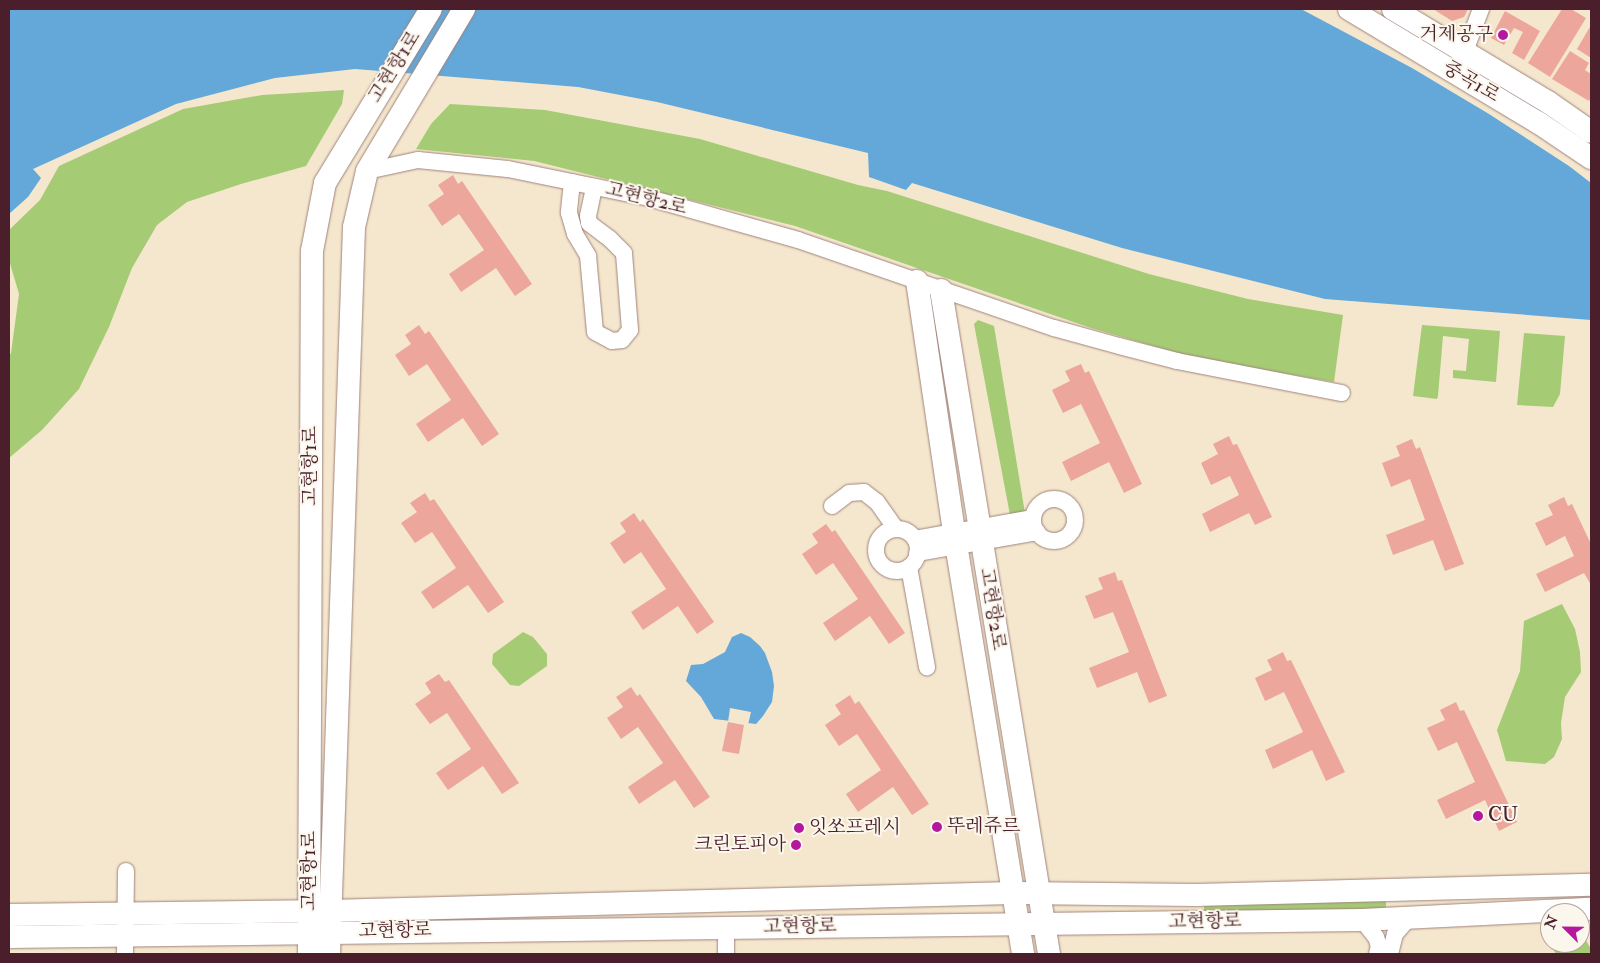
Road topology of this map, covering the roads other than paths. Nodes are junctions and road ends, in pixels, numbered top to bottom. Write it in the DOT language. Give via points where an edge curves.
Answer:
graph roads {
  1 [pos="431,9"];
  2 [pos="464,9"];
  3 [pos="1349,9"];
  4 [pos="1393,9"];
  5 [pos="1481,9"];
  6 [pos="1466,53"];
  7 [pos="1455,72"];
  8 [pos="1591,132"];
  9 [pos="1591,158"];
  10 [pos="367,171"];
  11 [pos="572,182"];
  12 [pos="594,187"];
  13 [pos="917,280"];
  14 [pos="942,290"];
  15 [pos="1342,393"];
  16 [pos="832,506"];
  17 [pos="1035,525"];
  18 [pos="895,528"];
  19 [pos="980,535"];
  20 [pos="955,539"];
  21 [pos="914,553"];
  22 [pos="927,667"];
  23 [pos="1032,858"];
  24 [pos="126,871"];
  25 [pos="1586,884"];
  26 [pos="1013,893"];
  27 [pos="1039,894"];
  28 [pos="1196,895"];
  29 [pos="1540,911"];
  30 [pos="124,913"];
  31 [pos="9,915"];
  32 [pos="1410,917"];
  33 [pos="1362,920"];
  34 [pos="1018,924"];
  35 [pos="1044,924"];
  36 [pos="726,928"];
  37 [pos="319,933"];
  38 [pos="9,937"];
  39 [pos="125,945"];
  40 [pos="726,954"];
  41 [pos="1023,954"];
  42 [pos="1049,954"];
  43 [pos="1377,954"];
  44 [pos="1390,954"];
  1 -- 37 [label="street, 고현항1로" via="325,183 312,251"];
  2 -- 10 [label="street, 고현항1로"];
  3 -- 7 [label="street, 중곡1로"];
  4 -- 6 [label="street, 중곡1로"];
  5 -- 6 [label="street"];
  6 -- 7 [label="street"];
  6 -- 8 [label="street, 중곡1로"];
  7 -- 9 [label="street, 중곡1로"];
  10 -- 11 [label="street, 고현항2로" via="418,160 508,169"];
  10 -- 37 [label="street, 고현항1로" via="354,227"];
  11 -- 12 [label="street, 고현항2로"];
  11 -- 12 [label="street" via="569,213 575,234 588,256 595,332 612,341 622,340 630,330 624,253 589,223"];
  12 -- 13 [label="street, 고현항2로" via="649,198 798,240"];
  13 -- 14 [label="street, 고현항2로"];
  13 -- 20 [label="street, 고현항2로"];
  14 -- 15 [label="street" via="1054,328 1177,361"];
  14 -- 19 [label="street, 고현항2로"];
  16 -- 18 [label="street" via="849,493 864,492 877,502"];
  17 -- 19 [label="street"];
  18 -- 21 [label="street" via="908,532"];
  18 -- 21 [label="street" via="878,539 878,559 895,571"];
  19 -- 20 [label="street"];
  19 -- 23 [label="street, 고현항2로"];
  20 -- 21 [label="street"];
  20 -- 26 [label="street, 고현항2로"];
  21 -- 22 [label="street"];
  23 -- 27 [label="street, 고현항2로"];
  23 -- 28 [label="street" via="1047,873 1073,887 1174,886"];
  24 -- 30 [label="street"];
  25 -- 28 [label="street, 고현항로"];
  26 -- 27 [label="street, 고현항로"];
  26 -- 34 [label="street, 고현항2로"];
  26 -- 37 [label="street, 고현항로"];
  27 -- 28 [label="street, 고현항로"];
  27 -- 35 [label="street, 고현항2로"];
  29 -- 32 [label="street, 고현항로"];
  30 -- 31 [label="street, 고현항로"];
  30 -- 37 [label="street, 고현항로"];
  30 -- 39 [label="street"];
  32 -- 33 [label="street, 고현항로"];
  32 -- 44 [label="street" via="1395,934"];
  33 -- 35 [label="street, 고현항로"];
  33 -- 43 [label="street" via="1376,937"];
  34 -- 35 [label="street, 고현항로"];
  34 -- 36 [label="street, 고현항로"];
  34 -- 41 [label="street, 고현항2로"];
  35 -- 42 [label="street, 고현항2로"];
  36 -- 37 [label="street, 고현항로"];
  36 -- 40 [label="street"];
  37 -- 39 [label="street, 고현항로"];
  38 -- 39 [label="street, 고현항로"];
}
